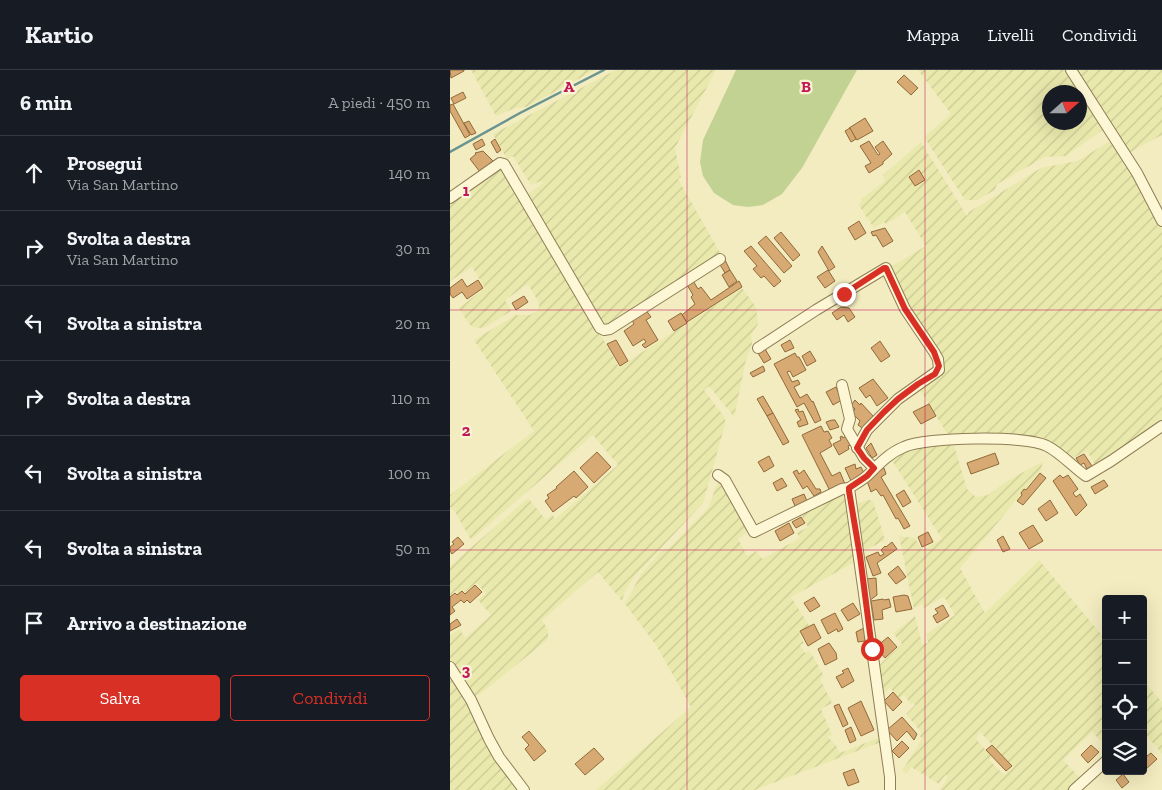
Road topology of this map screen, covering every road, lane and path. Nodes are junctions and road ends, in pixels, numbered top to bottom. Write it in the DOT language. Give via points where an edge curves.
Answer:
graph roads {
  1 [pos="1071,70"];
  2 [pos="450,198"];
  3 [pos="1162,221"];
  4 [pos="720,259"];
  5 [pos="758,348"];
  6 [pos="842,385"];
  7 [pos="1162,426"];
  8 [pos="857,448"];
  9 [pos="874,468"];
  10 [pos="718,475"];
  11 [pos="849,488"];
  12 [pos="450,667"];
  13 [pos="1102,765"];
  14 [pos="524,790"];
  15 [pos="890,790"];
  16 [pos="1074,790"];
  1 -- 3 [label="street" via="1137,173"];
  2 -- 4 [label="street" via="500,163 504,164 604,330"];
  5 -- 8 [label="street" via="886,268 905,309 938,359 939,370 898,399 867,430"];
  6 -- 8 [label="street" via="850,419 847,429"];
  7 -- 9 [label="street" via="1086,476 1047,446 1005,439 912,443"];
  8 -- 9 [label="street"];
  9 -- 11 [label="street"];
  10 -- 11 [label="street" via="725,480 754,532"];
  11 -- 15 [label="street"];
  12 -- 14 [label="street" via="499,757"];
  13 -- 16 [label="street"];
}
